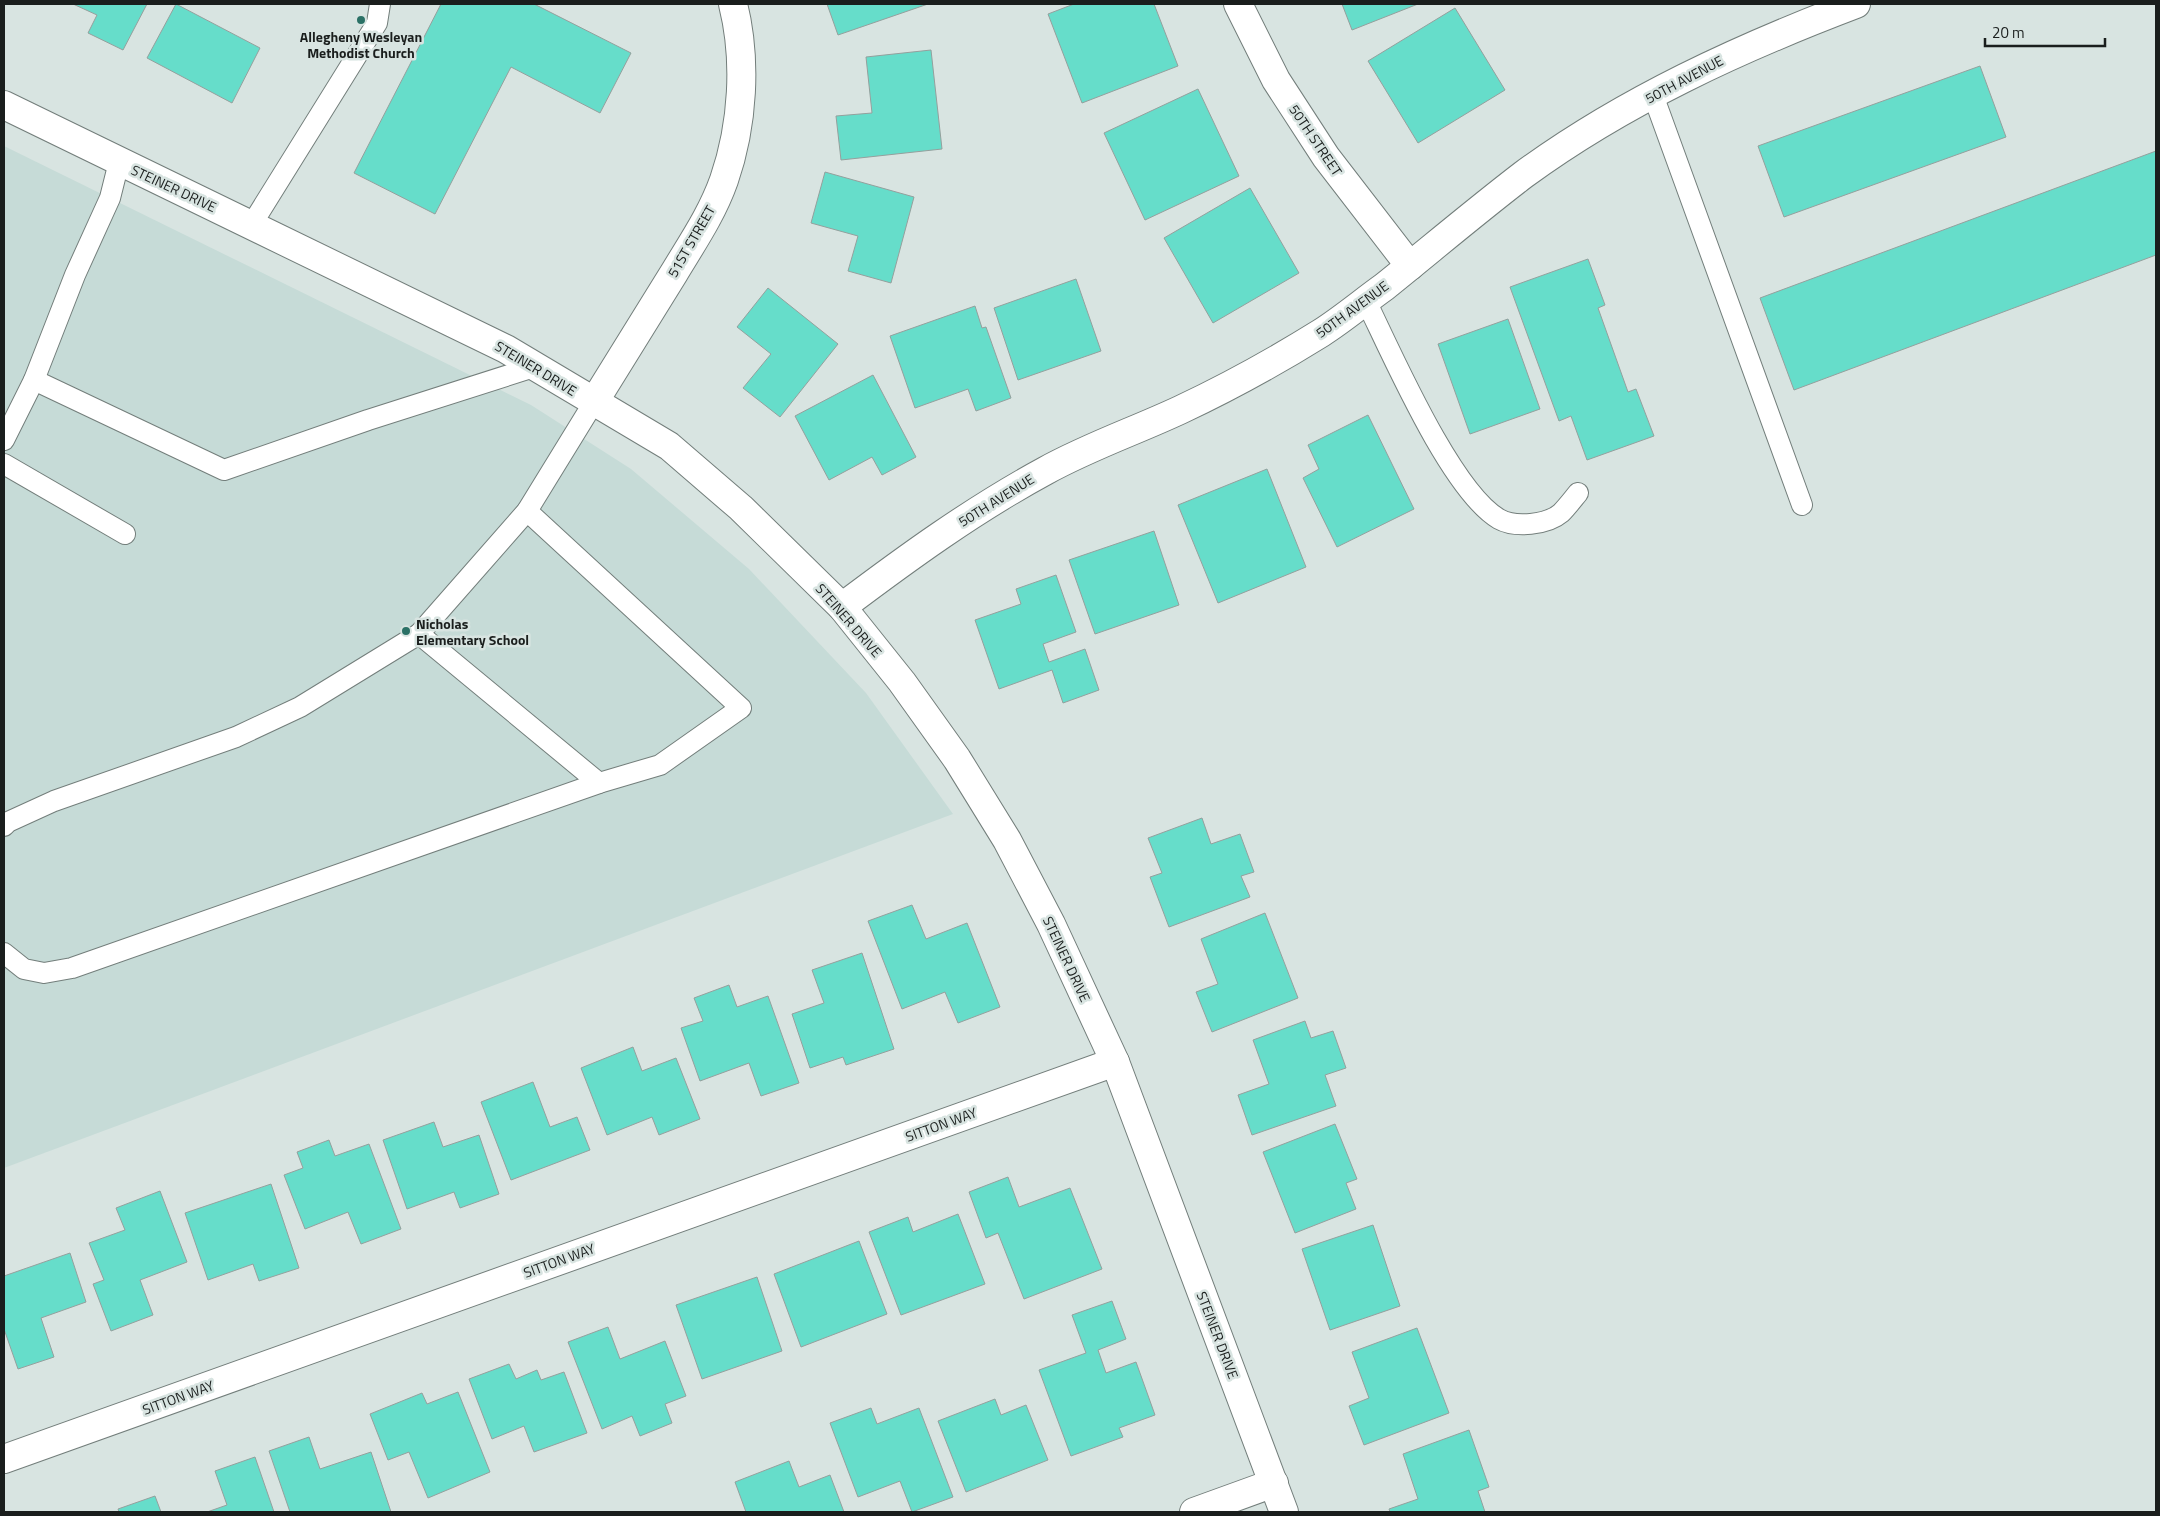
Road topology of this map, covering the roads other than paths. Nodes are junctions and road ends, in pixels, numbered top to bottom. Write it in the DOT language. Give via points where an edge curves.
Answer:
graph roads {
  1 [pos="380,4"];
  2 [pos="733,4"];
  3 [pos="1238,4"];
  4 [pos="1856,4"];
  5 [pos="1653,95"];
  6 [pos="4,105"];
  7 [pos="119,162"];
  8 [pos="252,224"];
  9 [pos="1410,266"];
  10 [pos="1366,301"];
  11 [pos="538,366"];
  12 [pos="34,380"];
  13 [pos="594,402"];
  14 [pos="4,440"];
  15 [pos="4,464"];
  16 [pos="1578,493"];
  17 [pos="1802,504"];
  18 [pos="527,511"];
  19 [pos="125,534"];
  20 [pos="842,607"];
  21 [pos="419,634"];
  22 [pos="599,783"];
  23 [pos="4,826"];
  24 [pos="4,954"];
  25 [pos="1115,1062"];
  26 [pos="4,1459"];
  27 [pos="1274,1483"];
  28 [pos="1194,1512"];
  29 [pos="1284,1512"];
  1 -- 8 [label="lane" via="378,23"];
  2 -- 13 [label="street, 51ST STREET" via="741,50 741,94 735,138 724,180 706,220"];
  3 -- 9 [label="street, 50TH STREET" via="1276,80 1326,157"];
  4 -- 5 [label="street, 50TH AVENUE" via="1730,55"];
  5 -- 9 [label="street, 50TH AVENUE" via="1597,126 1524,175"];
  5 -- 17 [label="lane"];
  6 -- 7 [label="street, STEINER DRIVE"];
  7 -- 8 [label="street, STEINER DRIVE"];
  7 -- 12 [label="lane" via="110,198 75,275"];
  8 -- 11 [label="street, STEINER DRIVE"];
  9 -- 10 [label="street, 50TH AVENUE"];
  10 -- 16 [label="lane" via="1430,428 1477,502 1501,520 1528,526 1559,514"];
  10 -- 20 [label="street, 50TH AVENUE" via="1326,330 1253,374 1045,471 898,564"];
  11 -- 12 [label="lane" via="224,470"];
  11 -- 13 [label="street, STEINER DRIVE"];
  12 -- 14 [label="lane"];
  13 -- 18 [label="lane"];
  13 -- 20 [label="street, STEINER DRIVE" via="669,446 741,508"];
  15 -- 19 [label="lane"];
  18 -- 21 [label="lane"];
  18 -- 22 [label="lane" via="741,708 660,765"];
  20 -- 25 [label="street, STEINER DRIVE" via="902,682 957,759 1007,840 1051,924"];
  21 -- 22 [label="lane"];
  21 -- 23 [label="lane" via="300,707 244,733 54,801"];
  22 -- 24 [label="lane" via="72,968 44,972 24,969"];
  25 -- 26 [label="street, SITTON WAY"];
  25 -- 27 [label="street, STEINER DRIVE"];
  27 -- 28 [label="street"];
  27 -- 29 [label="street, STEINER DRIVE"];
}
